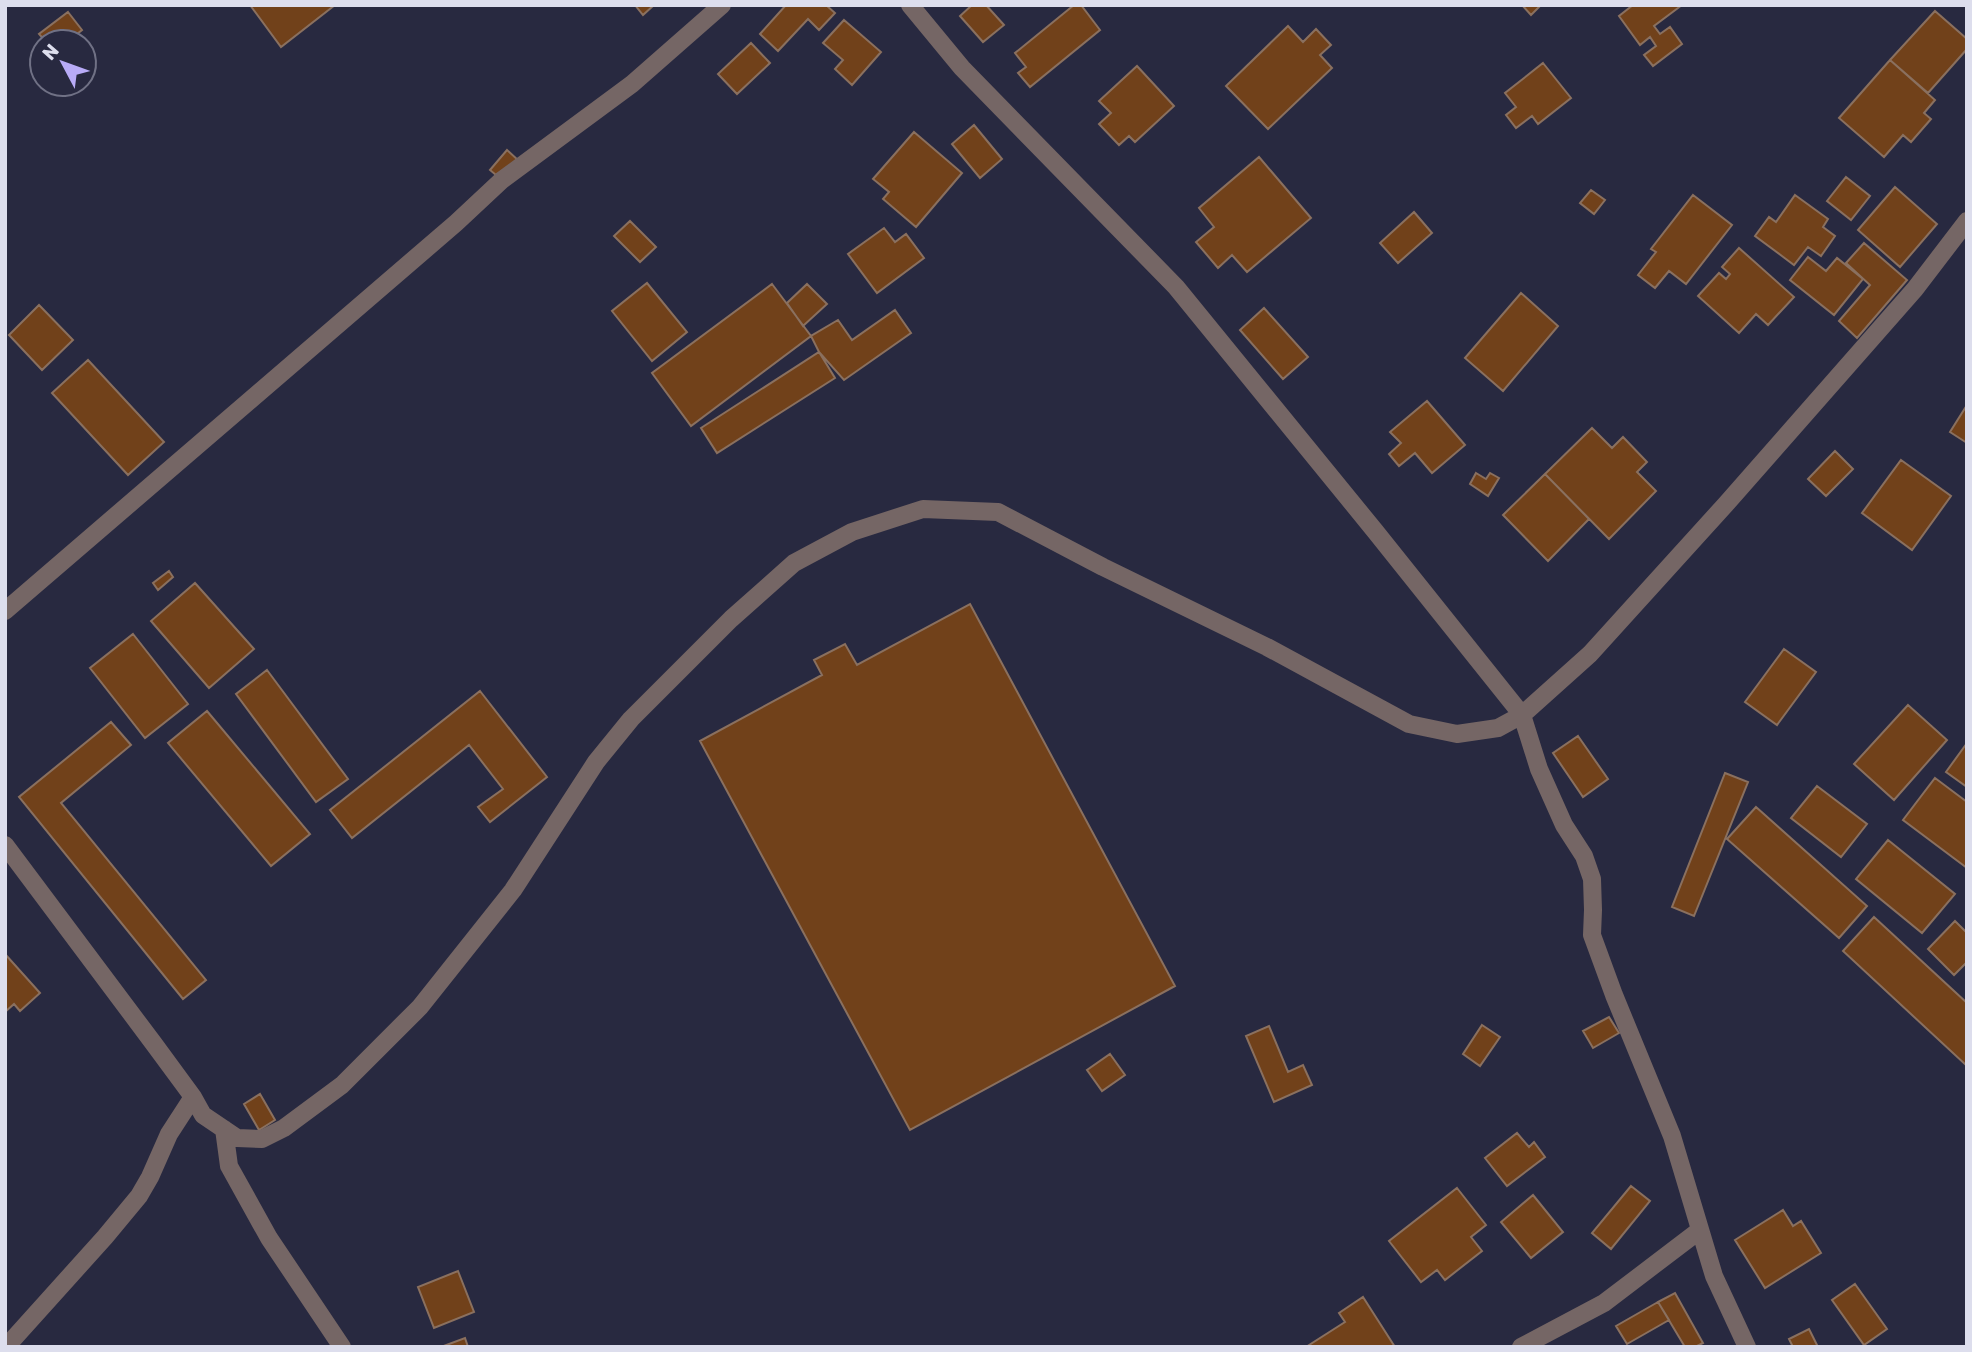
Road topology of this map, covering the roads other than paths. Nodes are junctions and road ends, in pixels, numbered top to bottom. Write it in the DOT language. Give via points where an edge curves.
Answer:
graph roads {
  1 [pos="910,5"];
  2 [pos="719,6"];
  3 [pos="1967,221"];
  4 [pos="5,611"];
  5 [pos="1522,715"];
  6 [pos="5,845"];
  7 [pos="194,1097"];
  8 [pos="224,1129"];
  9 [pos="1700,1230"];
  10 [pos="6,1347"];
  11 [pos="342,1347"];
  12 [pos="1521,1347"];
  13 [pos="1747,1347"];
  1 -- 5 [label="street" via="962,68 1176,287"];
  2 -- 4 [label="street" via="632,84 502,180"];
  3 -- 5 [label="street" via="1914,289 1726,504 1590,654"];
  5 -- 8 [label="street" via="1498,728 1457,734 1409,724 998,512 923,509 852,532 794,563 731,619 631,719 596,762 513,890 421,1007 342,1085 262,1139 237,1138"];
  5 -- 9 [label="street" via="1539,769 1592,879 1592,935 1672,1136"];
  6 -- 7 [label="street"];
  7 -- 8 [label="street" via="203,1115"];
  7 -- 10 [label="street" via="169,1133 139,1196"];
  8 -- 11 [label="street" via="229,1167 269,1238"];
  9 -- 12 [label="street" via="1604,1303"];
  9 -- 13 [label="street" via="1714,1276"];
}
